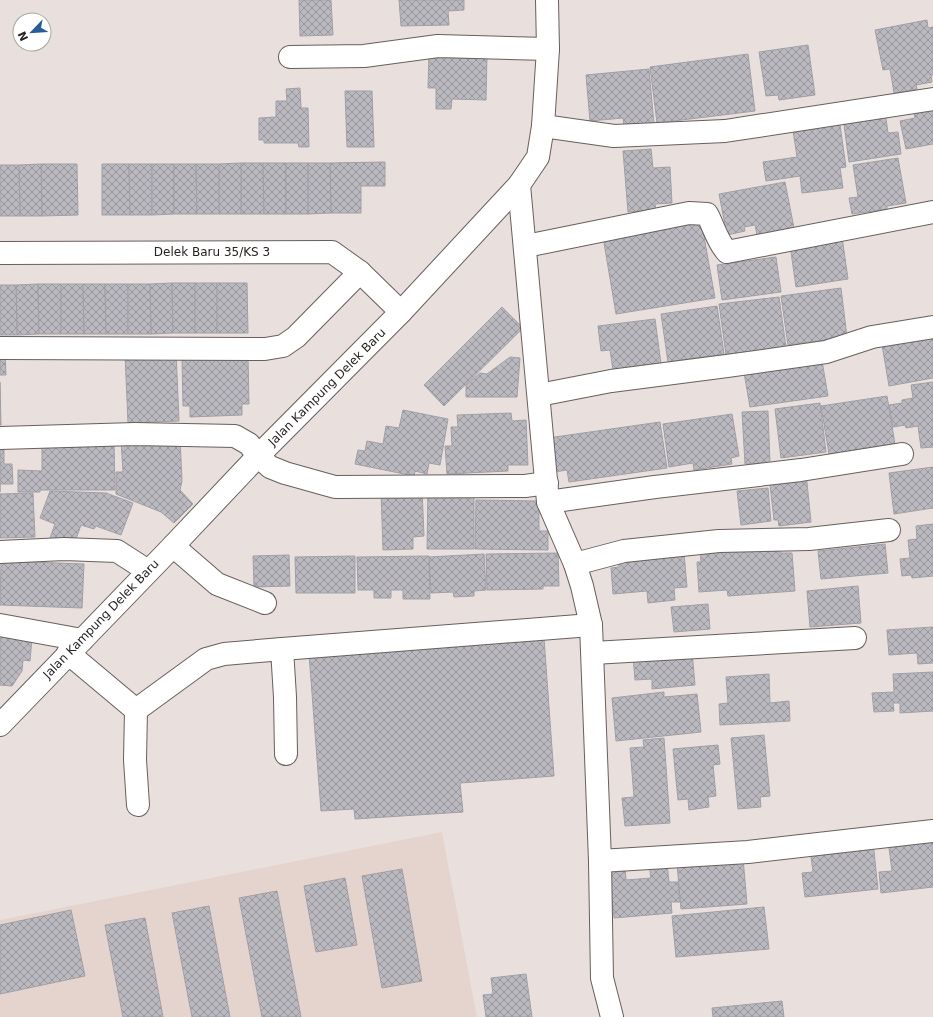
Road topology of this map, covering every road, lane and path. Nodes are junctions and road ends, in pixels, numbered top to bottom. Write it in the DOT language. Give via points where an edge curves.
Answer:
graph roads {
  1 [pos="548,0"];
  2 [pos="548,49"];
  3 [pos="290,57"];
  4 [pos="933,99"];
  5 [pos="543,126"];
  6 [pos="519,185"];
  7 [pos="933,212"];
  8 [pos="526,246"];
  9 [pos="0,252"];
  10 [pos="360,272"];
  11 [pos="401,312"];
  12 [pos="933,327"];
  13 [pos="0,348"];
  14 [pos="539,395"];
  15 [pos="0,438"];
  16 [pos="902,454"];
  17 [pos="258,456"];
  18 [pos="548,492"];
  19 [pos="889,530"];
  20 [pos="173,546"];
  21 [pos="0,552"];
  22 [pos="575,564"];
  23 [pos="148,571"];
  24 [pos="265,603"];
  25 [pos="0,625"];
  26 [pos="592,625"];
  27 [pos="854,638"];
  28 [pos="75,647"];
  29 [pos="282,649"];
  30 [pos="593,653"];
  31 [pos="136,710"];
  32 [pos="0,725"];
  33 [pos="286,754"];
  34 [pos="138,805"];
  35 [pos="933,831"];
  36 [pos="600,861"];
  37 [pos="612,1017"];
  1 -- 2 [label="street, Jalan Kampung Delek Baru"];
  2 -- 3 [label="street" via="438,46 364,56"];
  2 -- 5 [label="street, Jalan Kampung Delek Baru"];
  4 -- 5 [label="street" via="725,131 614,136"];
  5 -- 6 [label="street, Jalan Kampung Delek Baru" via="538,157"];
  6 -- 8 [label="street"];
  6 -- 11 [label="street, Jalan Kampung Delek Baru"];
  7 -- 8 [label="street" via="727,252 721,245 707,214 689,213"];
  8 -- 14 [label="street"];
  9 -- 10 [label="street, Delek Baru 35/KS 3" via="332,252"];
  10 -- 11 [label="street, Delek Baru 35/KS 3"];
  10 -- 13 [label="street" via="296,337 283,346 265,349"];
  11 -- 17 [label="street, Jalan Kampung Delek Baru"];
  12 -- 14 [label="street" via="872,337 826,352 610,381"];
  14 -- 18 [label="street"];
  15 -- 17 [label="street" via="135,434 234,436 249,444"];
  16 -- 18 [label="street" via="801,470 655,487"];
  17 -- 18 [label="street" via="270,467 335,487 525,486"];
  17 -- 20 [label="street, Jalan Kampung Delek Baru"];
  18 -- 22 [label="street"];
  19 -- 22 [label="street" via="809,539 719,541 624,551"];
  20 -- 23 [label="street, Jalan Kampung Delek Baru"];
  20 -- 24 [label="street" via="217,584"];
  21 -- 23 [label="street" via="64,549 117,551"];
  22 -- 26 [label="street"];
  23 -- 28 [label="street, Jalan Kampung Delek Baru"];
  25 -- 28 [label="street"];
  26 -- 29 [label="street"];
  26 -- 30 [label="street"];
  27 -- 30 [label="street"];
  28 -- 31 [label="street"];
  28 -- 32 [label="street, Jalan Kampung Delek Baru"];
  29 -- 31 [label="street" via="224,654 206,659"];
  29 -- 33 [label="street"];
  30 -- 36 [label="street"];
  31 -- 34 [label="street" via="135,760"];
  35 -- 36 [label="street" via="748,852"];
  36 -- 37 [label="street" via="602,978"];
}
